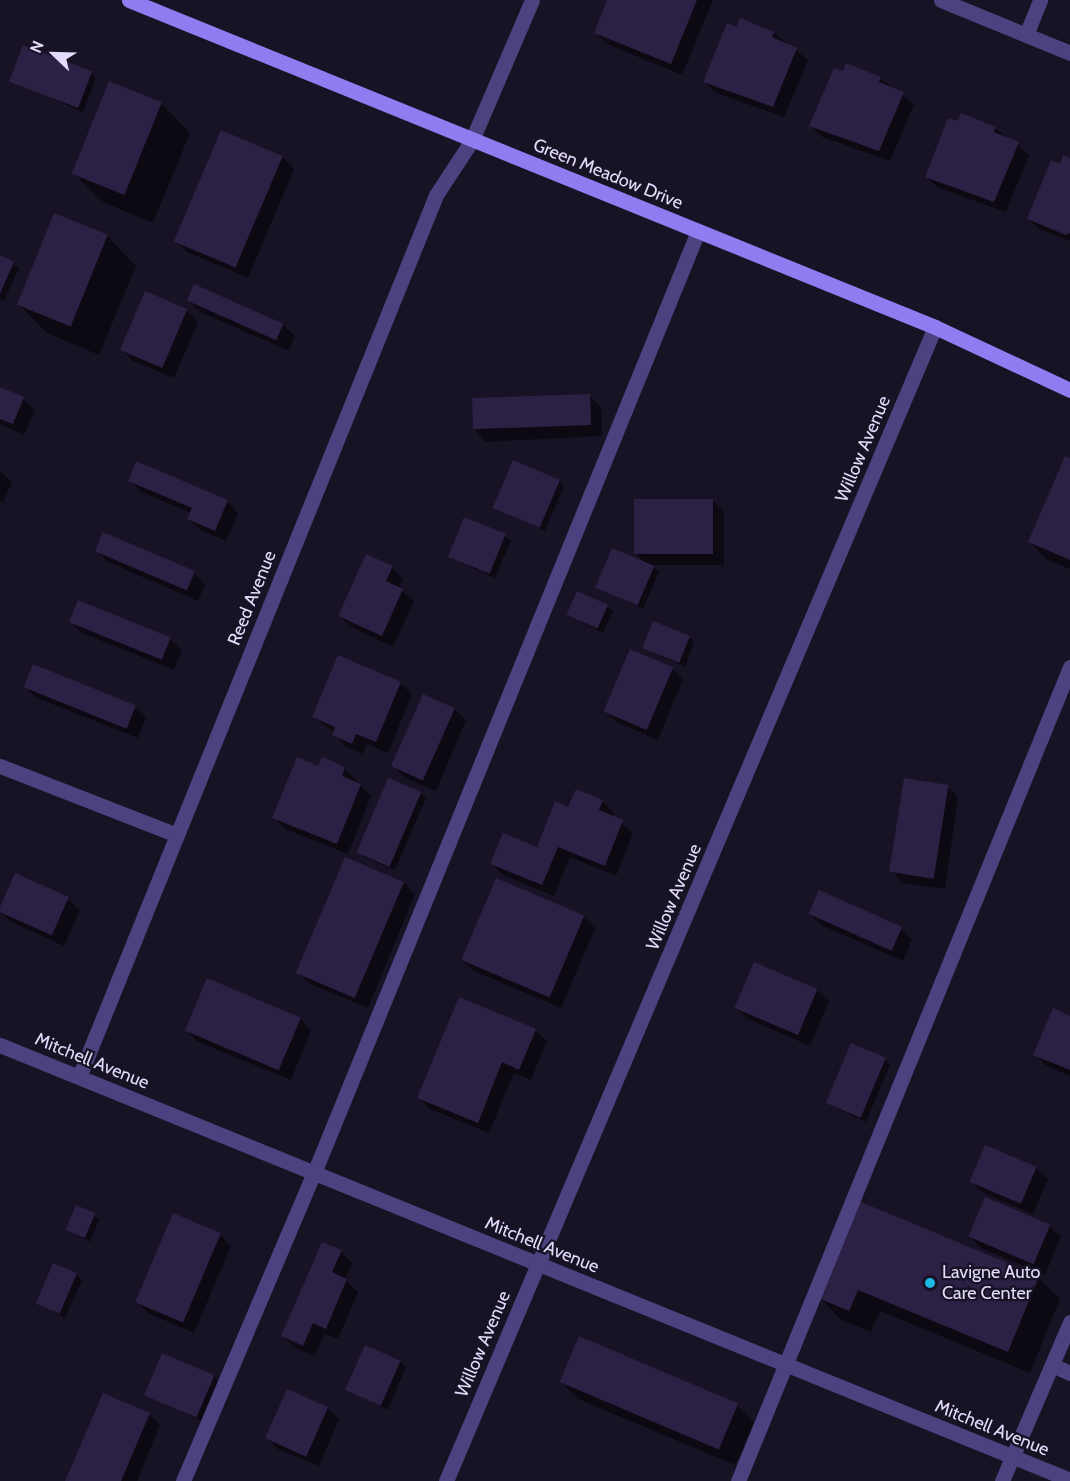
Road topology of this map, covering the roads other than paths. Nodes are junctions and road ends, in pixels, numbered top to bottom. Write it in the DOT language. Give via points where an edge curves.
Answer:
graph roads {
  1 [pos="129,0"];
  2 [pos="531,0"];
  3 [pos="941,0"];
  4 [pos="1040,0"];
  5 [pos="1026,35"];
  6 [pos="1070,53"];
  7 [pos="472,140"];
  8 [pos="698,231"];
  9 [pos="935,327"];
  10 [pos="1070,390"];
  11 [pos="1070,667"];
  12 [pos="0,766"];
  13 [pos="177,836"];
  14 [pos="0,1045"];
  15 [pos="79,1077"];
  16 [pos="314,1173"];
  17 [pos="537,1264"];
  18 [pos="1070,1322"];
  19 [pos="786,1365"];
  20 [pos="1052,1365"];
  21 [pos="1070,1373"];
  22 [pos="1013,1457"];
  23 [pos="1070,1480"];
  24 [pos="183,1481"];
  25 [pos="446,1481"];
  26 [pos="738,1481"];
  27 [pos="1002,1481"];
  1 -- 7 [label="main road, Green Meadow Drive"];
  2 -- 7 [label="street, Reed Avenue"];
  3 -- 5 [label="street"];
  4 -- 5 [label="street"];
  5 -- 6 [label="street"];
  7 -- 8 [label="main road, Green Meadow Drive"];
  7 -- 13 [label="street, Reed Avenue" via="436,195"];
  8 -- 9 [label="main road, Green Meadow Drive"];
  8 -- 16 [label="street"];
  9 -- 10 [label="main road, Green Meadow Drive"];
  9 -- 17 [label="street, Willow Avenue"];
  11 -- 19 [label="street"];
  12 -- 13 [label="street"];
  13 -- 15 [label="street, Reed Avenue"];
  14 -- 15 [label="street, Mitchell Avenue"];
  15 -- 16 [label="street, Mitchell Avenue"];
  16 -- 17 [label="street, Mitchell Avenue"];
  16 -- 24 [label="street"];
  17 -- 19 [label="street, Mitchell Avenue"];
  17 -- 25 [label="street, Willow Avenue"];
  18 -- 20 [label="street"];
  19 -- 22 [label="street, Mitchell Avenue"];
  19 -- 26 [label="street"];
  20 -- 21 [label="street"];
  20 -- 22 [label="street"];
  22 -- 23 [label="street, Mitchell Avenue"];
  22 -- 27 [label="street"];
}
